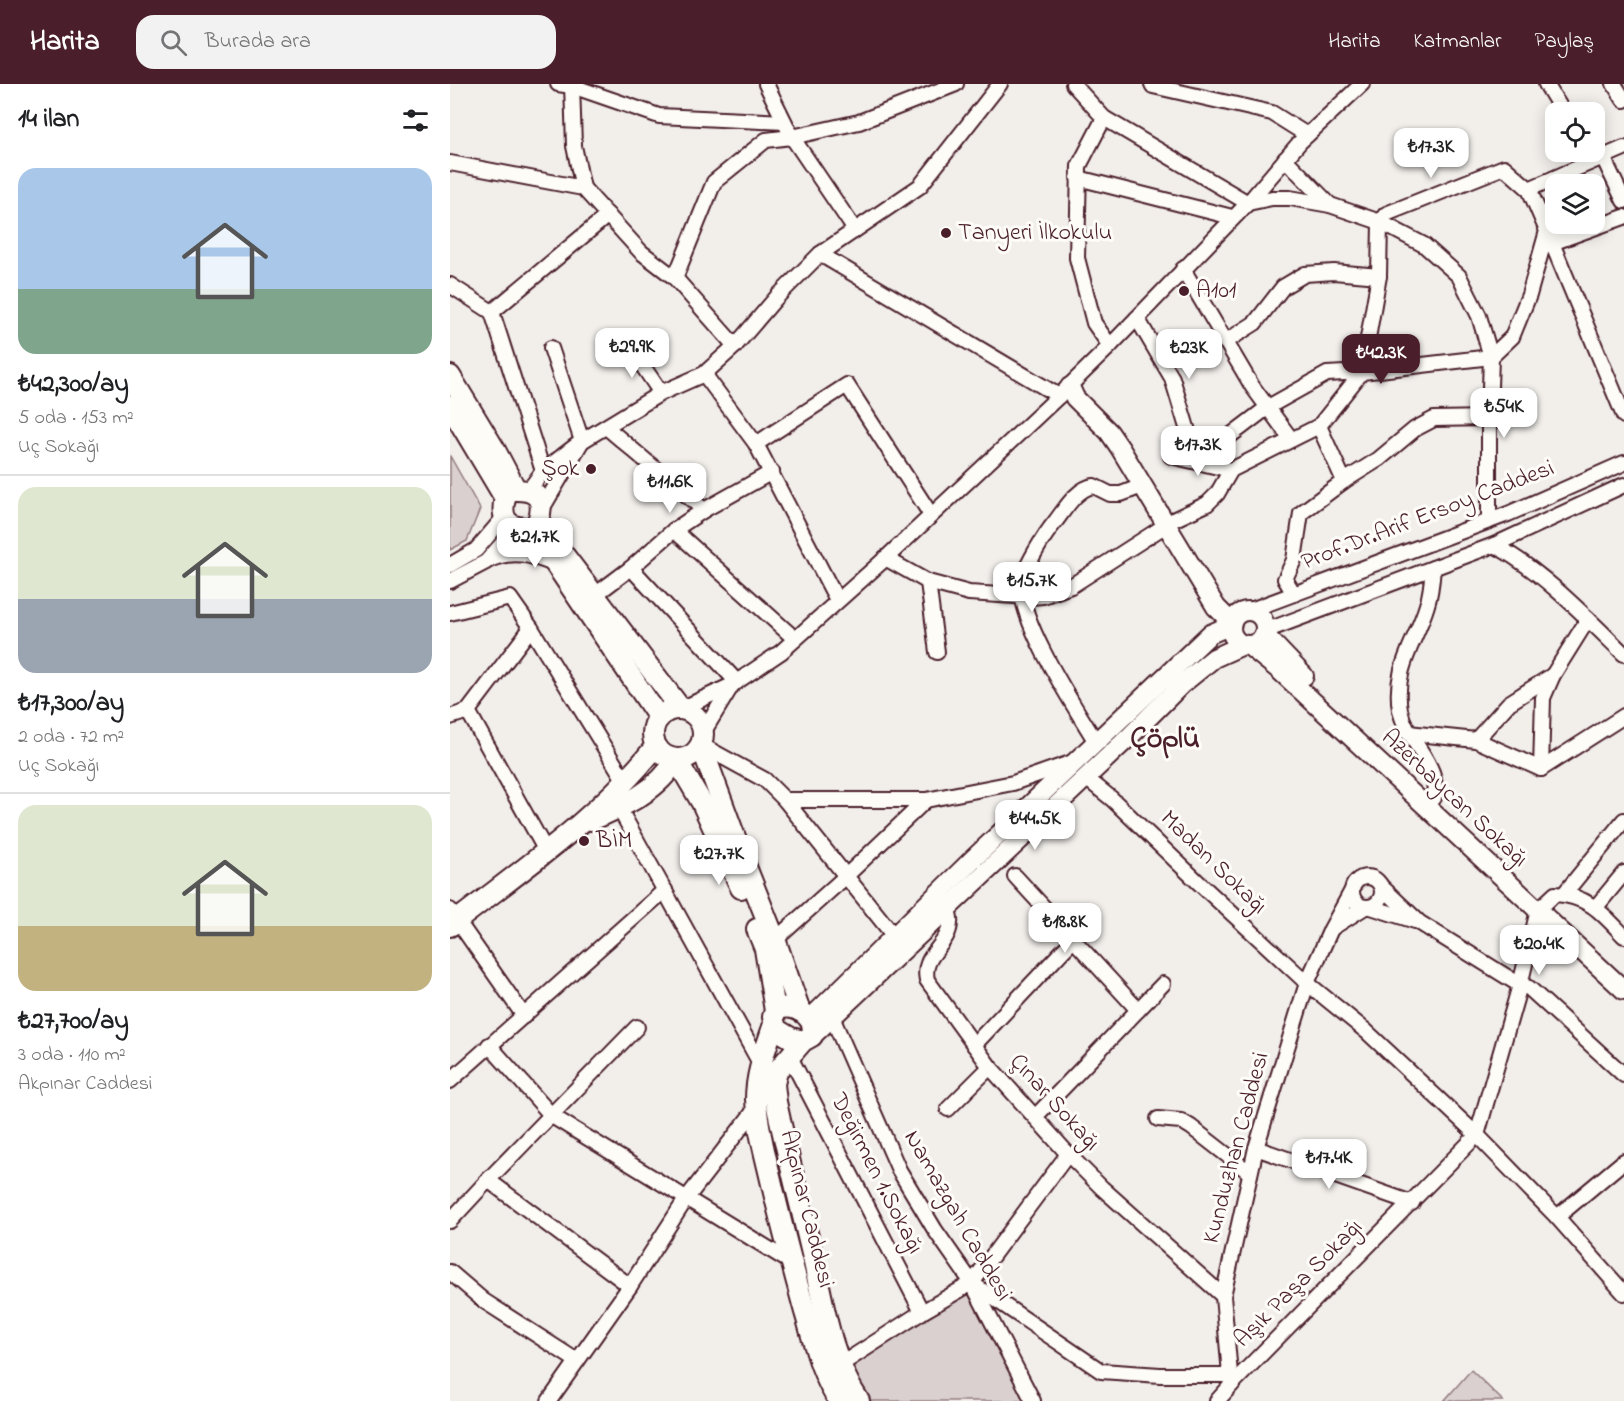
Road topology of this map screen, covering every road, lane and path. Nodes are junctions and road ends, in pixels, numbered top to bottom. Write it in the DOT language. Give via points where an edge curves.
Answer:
graph roads {
  1 [pos="766,84"];
  2 [pos="956,84"];
  3 [pos="1000,84"];
  4 [pos="1073,84"];
  5 [pos="1152,84"];
  6 [pos="1546,84"];
  7 [pos="1614,84"];
  8 [pos="567,85"];
  9 [pos="1358,86"];
  10 [pos="1624,100"];
  11 [pos="1557,102"];
  12 [pos="1104,118"];
  13 [pos="784,122"];
  14 [pos="1307,135"];
  15 [pos="792,137"];
  16 [pos="1624,148"];
  17 [pos="1605,154"];
  18 [pos="1285,159"];
  19 [pos="1583,162"];
  20 [pos="1597,162"];
  21 [pos="450,163"];
  22 [pos="1078,178"];
  23 [pos="583,188"];
  24 [pos="1529,189"];
  25 [pos="1624,201"];
  26 [pos="1248,202"];
  27 [pos="1330,205"];
  28 [pos="608,215"];
  29 [pos="1232,217"];
  30 [pos="1624,217"];
  31 [pos="1380,222"];
  32 [pos="855,230"];
  33 [pos="1550,237"];
  34 [pos="820,254"];
  35 [pos="1183,269"];
  36 [pos="1379,276"];
  37 [pos="675,278"];
  38 [pos="450,285"];
  39 [pos="492,312"];
  40 [pos="1137,318"];
  41 [pos="1225,342"];
  42 [pos="735,346"];
  43 [pos="1110,346"];
  44 [pos="551,348"];
  45 [pos="630,348"];
  46 [pos="1491,357"];
  47 [pos="1362,372"];
  48 [pos="704,374"];
  49 [pos="450,376"];
  50 [pos="661,393"];
  51 [pos="1059,396"];
  52 [pos="450,406"];
  53 [pos="1268,407"];
  54 [pos="1624,416"];
  55 [pos="1488,418"];
  56 [pos="1319,426"];
  57 [pos="606,427"];
  58 [pos="1291,439"];
  59 [pos="582,441"];
  60 [pos="756,444"];
  61 [pos="1171,456"];
  62 [pos="1197,460"];
  63 [pos="1624,463"];
  64 [pos="1231,470"];
  65 [pos="543,471"];
  66 [pos="772,472"];
  67 [pos="1344,481"];
  68 [pos="1624,485"];
  69 [pos="1142,486"];
  70 [pos="522,510"];
  71 [pos="704,510"];
  72 [pos="931,515"];
  73 [pos="1490,521"];
  74 [pos="1170,522"];
  75 [pos="674,530"];
  76 [pos="1494,545"];
  77 [pos="885,558"];
  78 [pos="486,562"];
  79 [pos="450,564"];
  80 [pos="556,565"];
  81 [pos="631,568"];
  82 [pos="1433,568"];
  83 [pos="450,581"];
  84 [pos="928,582"];
  85 [pos="1294,594"];
  86 [pos="595,595"];
  87 [pos="1023,597"];
  88 [pos="837,600"];
  89 [pos="450,613"];
  90 [pos="1237,618"];
  91 [pos="1588,619"];
  92 [pos="531,628"];
  93 [pos="1265,632"];
  94 [pos="794,638"];
  95 [pos="1246,645"];
  96 [pos="937,652"];
  97 [pos="1624,654"];
  98 [pos="1553,675"];
  99 [pos="735,683"];
  100 [pos="681,709"];
  101 [pos="468,711"];
  102 [pos="1624,716"];
  103 [pos="450,717"];
  104 [pos="659,718"];
  105 [pos="1408,733"];
  106 [pos="702,738"];
  107 [pos="1476,740"];
  108 [pos="1096,742"];
  109 [pos="656,746"];
  110 [pos="676,759"];
  111 [pos="1077,760"];
  112 [pos="1541,769"];
  113 [pos="1086,778"];
  114 [pos="625,781"];
  115 [pos="1434,798"];
  116 [pos="786,800"];
  117 [pos="926,800"];
  118 [pos="619,808"];
  119 [pos="1624,820"];
  120 [pos="578,826"];
  121 [pos="546,850"];
  122 [pos="1624,873"];
  123 [pos="1015,876"];
  124 [pos="845,877"];
  125 [pos="1382,887"];
  126 [pos="665,890"];
  127 [pos="1351,892"];
  128 [pos="1564,894"];
  129 [pos="1542,905"];
  130 [pos="1368,907"];
  131 [pos="1596,907"];
  132 [pos="948,909"];
  133 [pos="452,919"];
  134 [pos="1420,923"];
  135 [pos="1331,929"];
  136 [pos="894,936"];
  137 [pos="1624,936"];
  138 [pos="775,940"];
  139 [pos="1073,940"];
  140 [pos="1624,973"];
  141 [pos="1307,983"];
  142 [pos="1163,984"];
  143 [pos="1520,986"];
  144 [pos="1624,990"];
  145 [pos="1138,1010"];
  146 [pos="524,1016"];
  147 [pos="832,1017"];
  148 [pos="774,1018"];
  149 [pos="637,1027"];
  150 [pos="806,1027"];
  151 [pos="489,1045"];
  152 [pos="974,1045"];
  153 [pos="790,1057"];
  154 [pos="761,1065"];
  155 [pos="990,1067"];
  156 [pos="1624,1075"];
  157 [pos="450,1081"];
  158 [pos="757,1107"];
  159 [pos="948,1109"];
  160 [pos="552,1116"];
  161 [pos="1035,1117"];
  162 [pos="1158,1119"];
  163 [pos="1477,1135"];
  164 [pos="1256,1148"];
  165 [pos="1068,1154"];
  166 [pos="1624,1161"];
  167 [pos="1250,1173"];
  168 [pos="488,1180"];
  169 [pos="686,1199"];
  170 [pos="1412,1203"];
  171 [pos="1557,1217"];
  172 [pos="450,1221"];
  173 [pos="792,1263"];
  174 [pos="450,1272"];
  175 [pos="972,1283"];
  176 [pos="630,1286"];
  177 [pos="1624,1293"];
  178 [pos="1223,1296"];
  179 [pos="921,1312"];
  180 [pos="577,1361"];
  181 [pos="840,1365"];
  182 [pos="1231,1380"];
  183 [pos="549,1401"];
  184 [pos="839,1401"];
  185 [pos="859,1401"];
  186 [pos="1033,1401"];
  187 [pos="1217,1401"];
  1 -- 13 [label="street"];
  2 -- 15 [label="street" via="860,122"];
  3 -- 32 [label="street" via="920,186"];
  4 -- 12 [label="street"];
  5 -- 14 [label="street" via="1272,113"];
  6 -- 11 [label="street"];
  7 -- 10 [label="street"];
  8 -- 13 [label="street" via="659,116"];
  8 -- 23 [label="street"];
  9 -- 14 [label="street"];
  12 -- 22 [label="street" via="1079,166"];
  12 -- 26 [label="street"];
  13 -- 15 [label="street"];
  14 -- 18 [label="street"];
  15 -- 32 [label="street"];
  15 -- 37 [label="street" via="766,140 714,182"];
  16 -- 17 [label="street"];
  18 -- 26 [label="street"];
  18 -- 27 [label="street"];
  19 -- 24 [label="street"];
  20 -- 25 [label="street"];
  21 -- 23 [label="street"];
  22 -- 29 [label="street"];
  22 -- 43 [label="street" via="1077,258 1094,323"];
  23 -- 28 [label="street"];
  24 -- 31 [label="street" via="1504,167 1386,214"];
  24 -- 33 [label="street"];
  26 -- 27 [label="street" via="1290,198"];
  26 -- 29 [label="street"];
  27 -- 31 [label="street"];
  28 -- 37 [label="street" via="641,252"];
  28 -- 39 [label="street"];
  29 -- 35 [label="street"];
  30 -- 33 [label="street"];
  31 -- 36 [label="street"];
  31 -- 46 [label="street" via="1424,245 1459,276 1479,316"];
  32 -- 34 [label="street"];
  33 -- 46 [label="street" via="1512,337"];
  33 -- 54 [label="street"];
  34 -- 42 [label="street"];
  34 -- 51 [label="street"];
  35 -- 40 [label="street"];
  35 -- 41 [label="street"];
  36 -- 41 [label="street" via="1305,274 1283,287 1255,323"];
  36 -- 47 [label="street"];
  37 -- 42 [label="street"];
  38 -- 39 [label="street"];
  39 -- 65 [label="street"];
  40 -- 43 [label="street"];
  40 -- 62 [label="street" via="1172,378"];
  41 -- 53 [label="street"];
  42 -- 48 [label="street"];
  43 -- 51 [label="street"];
  44 -- 59 [label="street"];
  45 -- 50 [label="street"];
  46 -- 47 [label="street"];
  46 -- 55 [label="street"];
  47 -- 53 [label="street" via="1327,374"];
  47 -- 56 [label="street"];
  48 -- 50 [label="street"];
  48 -- 60 [label="street"];
  49 -- 70 [label="main road" via="495,450"];
  50 -- 57 [label="street"];
  51 -- 72 [label="street"];
  52 -- 70 [label="main road"];
  53 -- 58 [label="street"];
  53 -- 62 [label="street"];
  55 -- 67 [label="street" via="1434,419"];
  55 -- 73 [label="street"];
  56 -- 58 [label="street"];
  56 -- 67 [label="street"];
  57 -- 59 [label="street"];
  57 -- 71 [label="street"];
  58 -- 64 [label="street"];
  59 -- 65 [label="street"];
  59 -- 70 [label="street"];
  60 -- 66 [label="street"];
  60 -- 72 [label="street" via="847,385"];
  61 -- 62 [label="street"];
  62 -- 64 [label="street"];
  63 -- 73 [label="street, Prof.Dr.Arif Ersoy Caddesi"];
  64 -- 74 [label="street" via="1207,504"];
  65 -- 70 [label="street"];
  66 -- 71 [label="street"];
  66 -- 88 [label="street"];
  67 -- 85 [label="street" via="1301,513 1294,560 1285,579"];
  68 -- 76 [label="street, Prof.Dr.Arif Ersoy Caddesi"];
  69 -- 74 [label="street"];
  69 -- 74 [label="street" via="1108,432 1075,398 1070,387 1095,402 1118,424"];
  69 -- 87 [label="street" via="1120,494 1094,486 1083,489 1045,536 1022,580"];
  70 -- 78 [label="street"];
  70 -- 79 [label="street" via="476,550"];
  70 -- 80 [label="main road"];
  70 -- 86 [label="main road"];
  71 -- 75 [label="street"];
  72 -- 77 [label="street"];
  73 -- 85 [label="street, Prof.Dr.Arif Ersoy Caddesi"];
  74 -- 87 [label="street" via="1071,586 1043,596"];
  74 -- 90 [label="street"];
  75 -- 81 [label="street"];
  75 -- 94 [label="street"];
  76 -- 82 [label="street, Prof.Dr.Arif Ersoy Caddesi"];
  76 -- 91 [label="street" via="1522,561"];
  77 -- 84 [label="street"];
  77 -- 88 [label="street"];
  78 -- 80 [label="street" via="504,554 539,558"];
  78 -- 83 [label="street"];
  80 -- 104 [label="main road"];
  81 -- 86 [label="street"];
  81 -- 99 [label="street"];
  82 -- 93 [label="street, Prof.Dr.Arif Ersoy Caddesi"];
  82 -- 105 [label="street" via="1428,603 1399,677 1400,710"];
  84 -- 87 [label="street" via="969,593"];
  84 -- 96 [label="street"];
  85 -- 90 [label="street, Prof.Dr.Arif Ersoy Caddesi"];
  86 -- 100 [label="main road"];
  87 -- 108 [label="street" via="1042,651"];
  88 -- 94 [label="street"];
  89 -- 92 [label="street" via="510,598"];
  90 -- 93 [label="street" via="1259,615"];
  90 -- 95 [label="street" via="1233,636"];
  90 -- 108 [label="street, Prof.Dr.Arif Ersoy Caddesi" via="1210,634"];
  91 -- 97 [label="street"];
  91 -- 98 [label="street"];
  92 -- 101 [label="street"];
  92 -- 114 [label="street"];
  93 -- 95 [label="street" via="1260,641"];
  93 -- 115 [label="street, Azerbaycan Sokağı" via="1298,671"];
  94 -- 99 [label="street" via="781,652"];
  95 -- 113 [label="street" via="1214,658 1189,678"];
  95 -- 129 [label="street, Azerbaycan Sokağı"];
  98 -- 107 [label="street" via="1509,703"];
  98 -- 112 [label="street" via="1543,698"];
  99 -- 100 [label="street"];
  99 -- 106 [label="street"];
  100 -- 104 [label="main road" via="673,709"];
  100 -- 106 [label="main road" via="696,716"];
  101 -- 103 [label="street"];
  101 -- 121 [label="street"];
  102 -- 112 [label="street"];
  104 -- 109 [label="main road" via="653,733"];
  105 -- 107 [label="street"];
  105 -- 115 [label="street" via="1434,777"];
  106 -- 110 [label="main road" via="694,754"];
  106 -- 116 [label="street" via="765,780"];
  106 -- 138 [label="main road"];
  107 -- 112 [label="street"];
  108 -- 111 [label="street, Prof.Dr.Arif Ersoy Caddesi"];
  109 -- 110 [label="main road"];
  109 -- 114 [label="main road"];
  110 -- 118 [label="main road" via="662,779"];
  110 -- 148 [label="main road, Akpınar Caddesi" via="702,803 749,905 765,950"];
  111 -- 117 [label="street" via="1013,783"];
  111 -- 136 [label="street, Prof.Dr.Arif Ersoy Caddesi"];
  113 -- 132 [label="street"];
  113 -- 141 [label="street, Madan Sokağı"];
  114 -- 120 [label="main road"];
  115 -- 129 [label="street, Azerbaycan Sokağı"];
  116 -- 117 [label="street"];
  116 -- 124 [label="street"];
  117 -- 124 [label="street"];
  118 -- 120 [label="main road"];
  118 -- 126 [label="street"];
  119 -- 128 [label="street"];
  120 -- 121 [label="main road"];
  121 -- 133 [label="main road"];
  122 -- 131 [label="street"];
  123 -- 139 [label="street"];
  124 -- 136 [label="street"];
  124 -- 138 [label="street"];
  125 -- 127 [label="street" via="1376,879 1366,876 1353,884"];
  125 -- 130 [label="street" via="1379,902"];
  125 -- 134 [label="street"];
  126 -- 146 [label="street"];
  126 -- 154 [label="street"];
  127 -- 130 [label="street" via="1356,903"];
  127 -- 135 [label="street, Kunduzhan Caddesi"];
  128 -- 129 [label="street" via="1555,894"];
  128 -- 131 [label="street"];
  129 -- 140 [label="street, Azerbaycan Sokağı"];
  129 -- 143 [label="street"];
  129 -- 144 [label="street, Azerbaycan Sokağı"];
  130 -- 134 [label="street"];
  130 -- 135 [label="street"];
  131 -- 137 [label="street"];
  132 -- 147 [label="street"];
  132 -- 152 [label="street, Çınar Sokağı" via="949,928 925,972"];
  133 -- 146 [label="street"];
  134 -- 143 [label="street"];
  135 -- 141 [label="street, Kunduzhan Caddesi"];
  136 -- 150 [label="street, Prof.Dr.Arif Ersoy Caddesi"];
  138 -- 150 [label="main road"];
  139 -- 145 [label="street"];
  139 -- 152 [label="street"];
  141 -- 163 [label="street, Madan Sokağı" via="1366,1030"];
  141 -- 164 [label="street, Kunduzhan Caddesi"];
  142 -- 145 [label="street"];
  143 -- 156 [label="street" via="1529,988"];
  143 -- 163 [label="street"];
  145 -- 161 [label="street"];
  146 -- 151 [label="street"];
  147 -- 150 [label="street"];
  147 -- 175 [label="street, Namazgah Caddesi" via="899,1170"];
  148 -- 150 [label="main road" via="783,1035"];
  148 -- 150 [label="main road" via="783,1006"];
  148 -- 154 [label="main road, Akpınar Caddesi"];
  149 -- 160 [label="street"];
  150 -- 153 [label="main road, Akpınar Caddesi"];
  151 -- 157 [label="street"];
  151 -- 160 [label="street"];
  152 -- 155 [label="street, Çınar Sokağı"];
  153 -- 179 [label="street, Değirmen 1.Sokağı"];
  153 -- 181 [label="main road, Akpınar Caddesi" via="777,1071 776,1102"];
  154 -- 158 [label="main road, Akpınar Caddesi"];
  155 -- 159 [label="street"];
  155 -- 161 [label="street, Çınar Sokağı"];
  158 -- 169 [label="street"];
  158 -- 173 [label="main road, Akpınar Caddesi"];
  160 -- 168 [label="street"];
  160 -- 169 [label="street"];
  161 -- 165 [label="street, Çınar Sokağı"];
  162 -- 167 [label="street" via="1181,1121"];
  163 -- 170 [label="street, Aşık Paşa Sokağı"];
  163 -- 171 [label="street, Madan Sokağı"];
  164 -- 167 [label="street, Kunduzhan Caddesi"];
  164 -- 170 [label="street"];
  165 -- 175 [label="street"];
  165 -- 178 [label="street, Çınar Sokağı"];
  166 -- 171 [label="street"];
  167 -- 178 [label="street, Kunduzhan Caddesi"];
  168 -- 172 [label="street"];
  168 -- 176 [label="street"];
  169 -- 173 [label="street"];
  169 -- 176 [label="street"];
  170 -- 182 [label="street, Aşık Paşa Sokağı"];
  171 -- 177 [label="street, Madan Sokağı"];
  173 -- 184 [label="main road, Akpınar Caddesi" via="823,1369"];
  174 -- 180 [label="street" via="484,1301"];
  175 -- 179 [label="street"];
  175 -- 182 [label="street" via="1101,1371"];
  175 -- 186 [label="street, Namazgah Caddesi"];
  176 -- 180 [label="street"];
  178 -- 182 [label="street, Kunduzhan Caddesi"];
  179 -- 181 [label="street"];
  180 -- 183 [label="street"];
  181 -- 185 [label="main road, Akpınar Caddesi"];
  182 -- 187 [label="street, Aşık Paşa Sokağı"];
}
